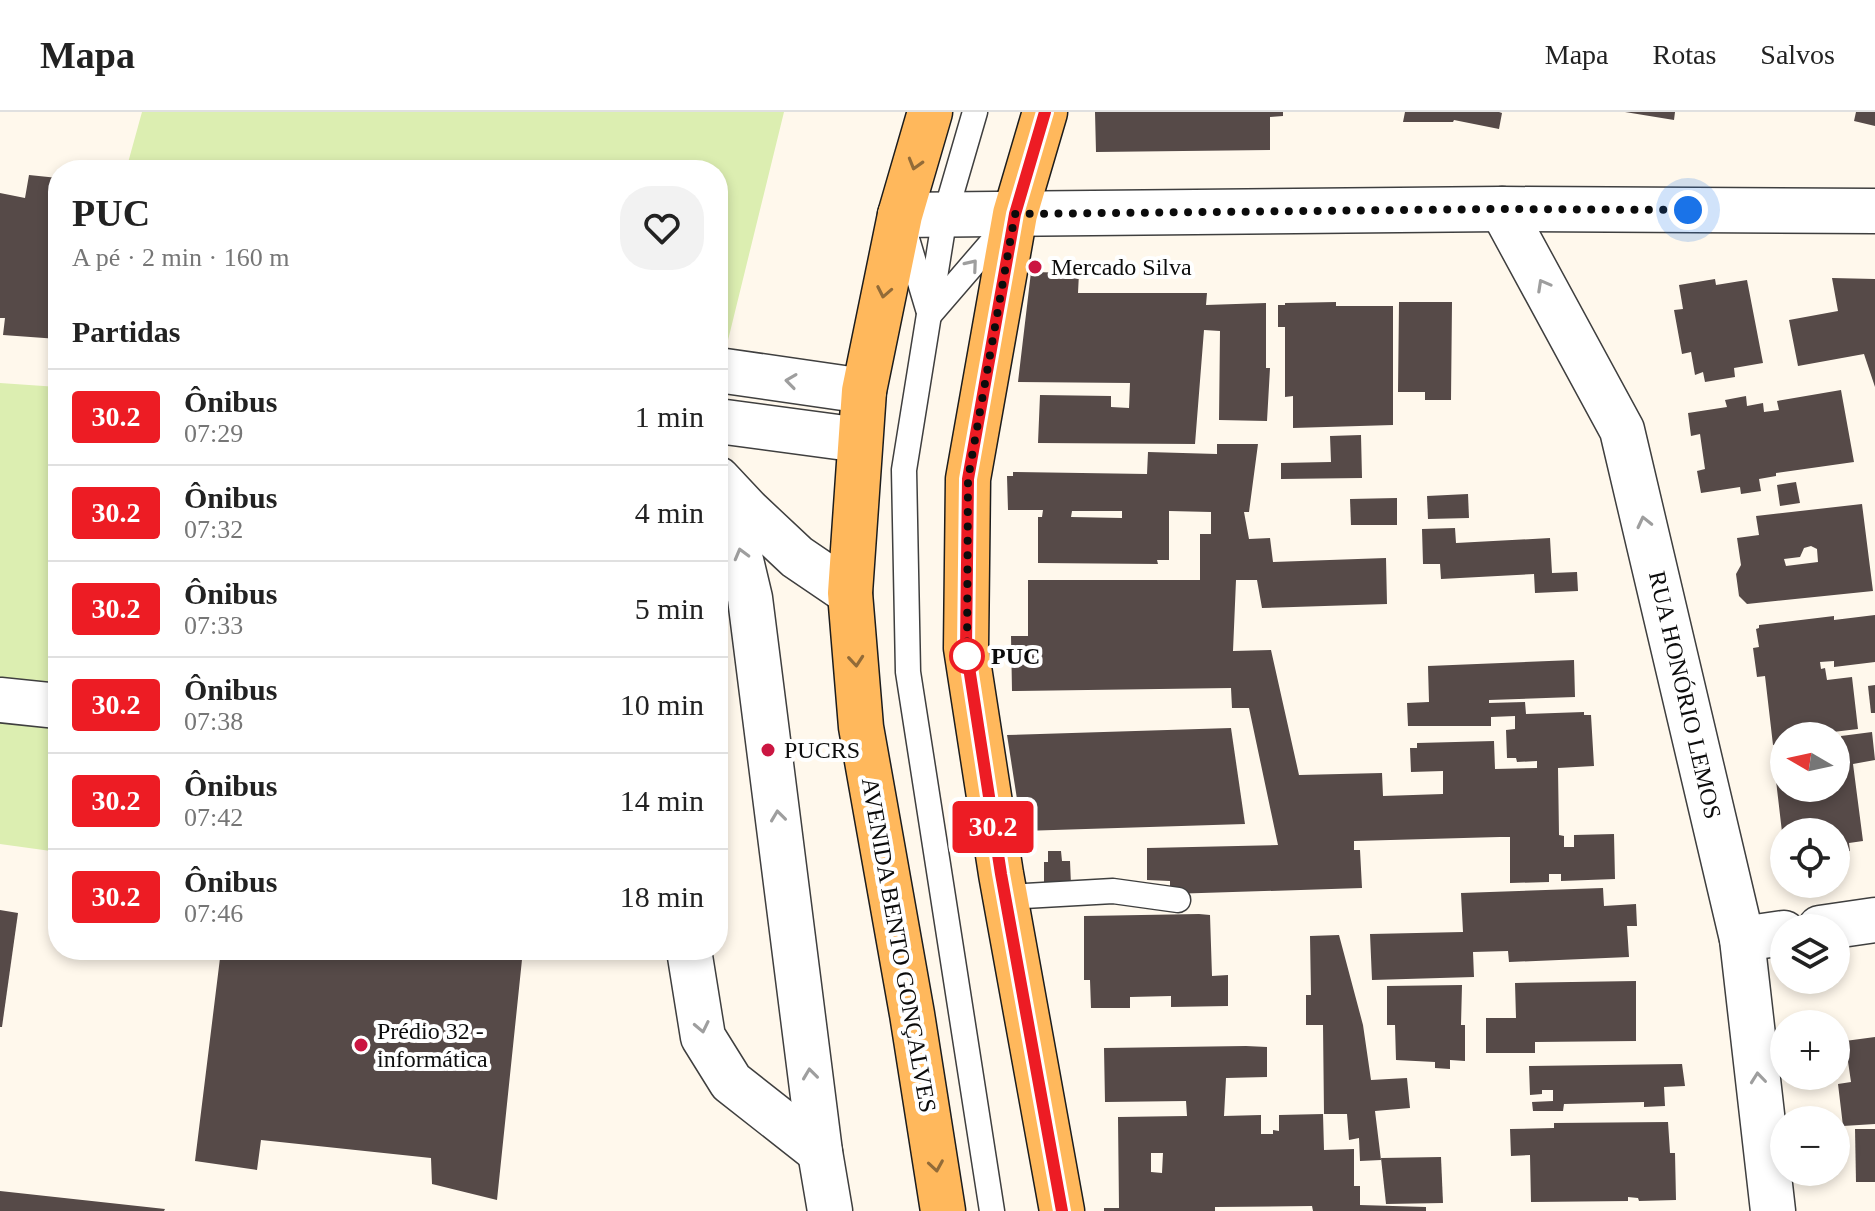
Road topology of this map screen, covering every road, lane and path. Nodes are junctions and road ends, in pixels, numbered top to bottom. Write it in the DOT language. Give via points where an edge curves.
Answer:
graph roads {
  1 [pos="930,112"];
  2 [pos="975,112"];
  3 [pos="1045,112"];
  4 [pos="1502,209"];
  5 [pos="1875,211"];
  6 [pos="1015,214"];
  7 [pos="900,215"];
  8 [pos="945,215"];
  9 [pos="929,315"];
  10 [pos="728,371"];
  11 [pos="864,391"];
  12 [pos="728,422"];
  13 [pos="860,440"];
  14 [pos="728,490"];
  15 [pos="728,526"];
  16 [pos="850,593"];
  17 [pos="0,700"];
  18 [pos="48,705"];
  19 [pos="1006,897"];
  20 [pos="1178,900"];
  21 [pos="1875,920"];
  22 [pos="1850,924"];
  23 [pos="1763,936"];
  24 [pos="691,960"];
  25 [pos="820,1152"];
  26 [pos="830,1211"];
  27 [pos="943,1211"];
  28 [pos="992,1211"];
  29 [pos="1062,1211"];
  30 [pos="1773,1211"];
  1 -- 7 [label="main road, AVENIDA BENTO GONÇALVES, one-way"];
  2 -- 8 [label="lane"];
  3 -- 6 [label="main road"];
  4 -- 5 [label="street"];
  4 -- 6 [label="street"];
  23 -- 4 [label="street, RUA HONÓRIO LEMOS, one-way" via="1622,430"];
  6 -- 8 [label="street"];
  9 -- 6 [label="lane, one-way"];
  6 -- 19 [label="main road" via="968,479 966,648"];
  7 -- 8 [label="street"];
  7 -- 9 [label="lane"];
  7 -- 11 [label="main road, AVENIDA BENTO GONÇALVES, one-way"];
  8 -- 9 [label="lane"];
  9 -- 28 [label="lane" via="904,470 908,672"];
  11 -- 10 [label="street, one-way"];
  11 -- 13 [label="main road, AVENIDA BENTO GONÇALVES"];
  12 -- 13 [label="street"];
  13 -- 16 [label="main road, AVENIDA BENTO GONÇALVES"];
  14 -- 16 [label="street" via="797,557"];
  25 -- 15 [label="street, one-way" via="750,598 734,531"];
  16 -- 27 [label="main road, AVENIDA BENTO GONÇALVES, one-way" via="861,727"];
  17 -- 18 [label="street"];
  19 -- 20 [label="lane" via="1113,891"];
  19 -- 29 [label="main road"];
  21 -- 22 [label="street"];
  30 -- 23 [label="street, RUA HONÓRIO LEMOS, one-way"];
  24 -- 25 [label="street, one-way" via="703,1037 731,1082"];
  25 -- 26 [label="street"];
}
